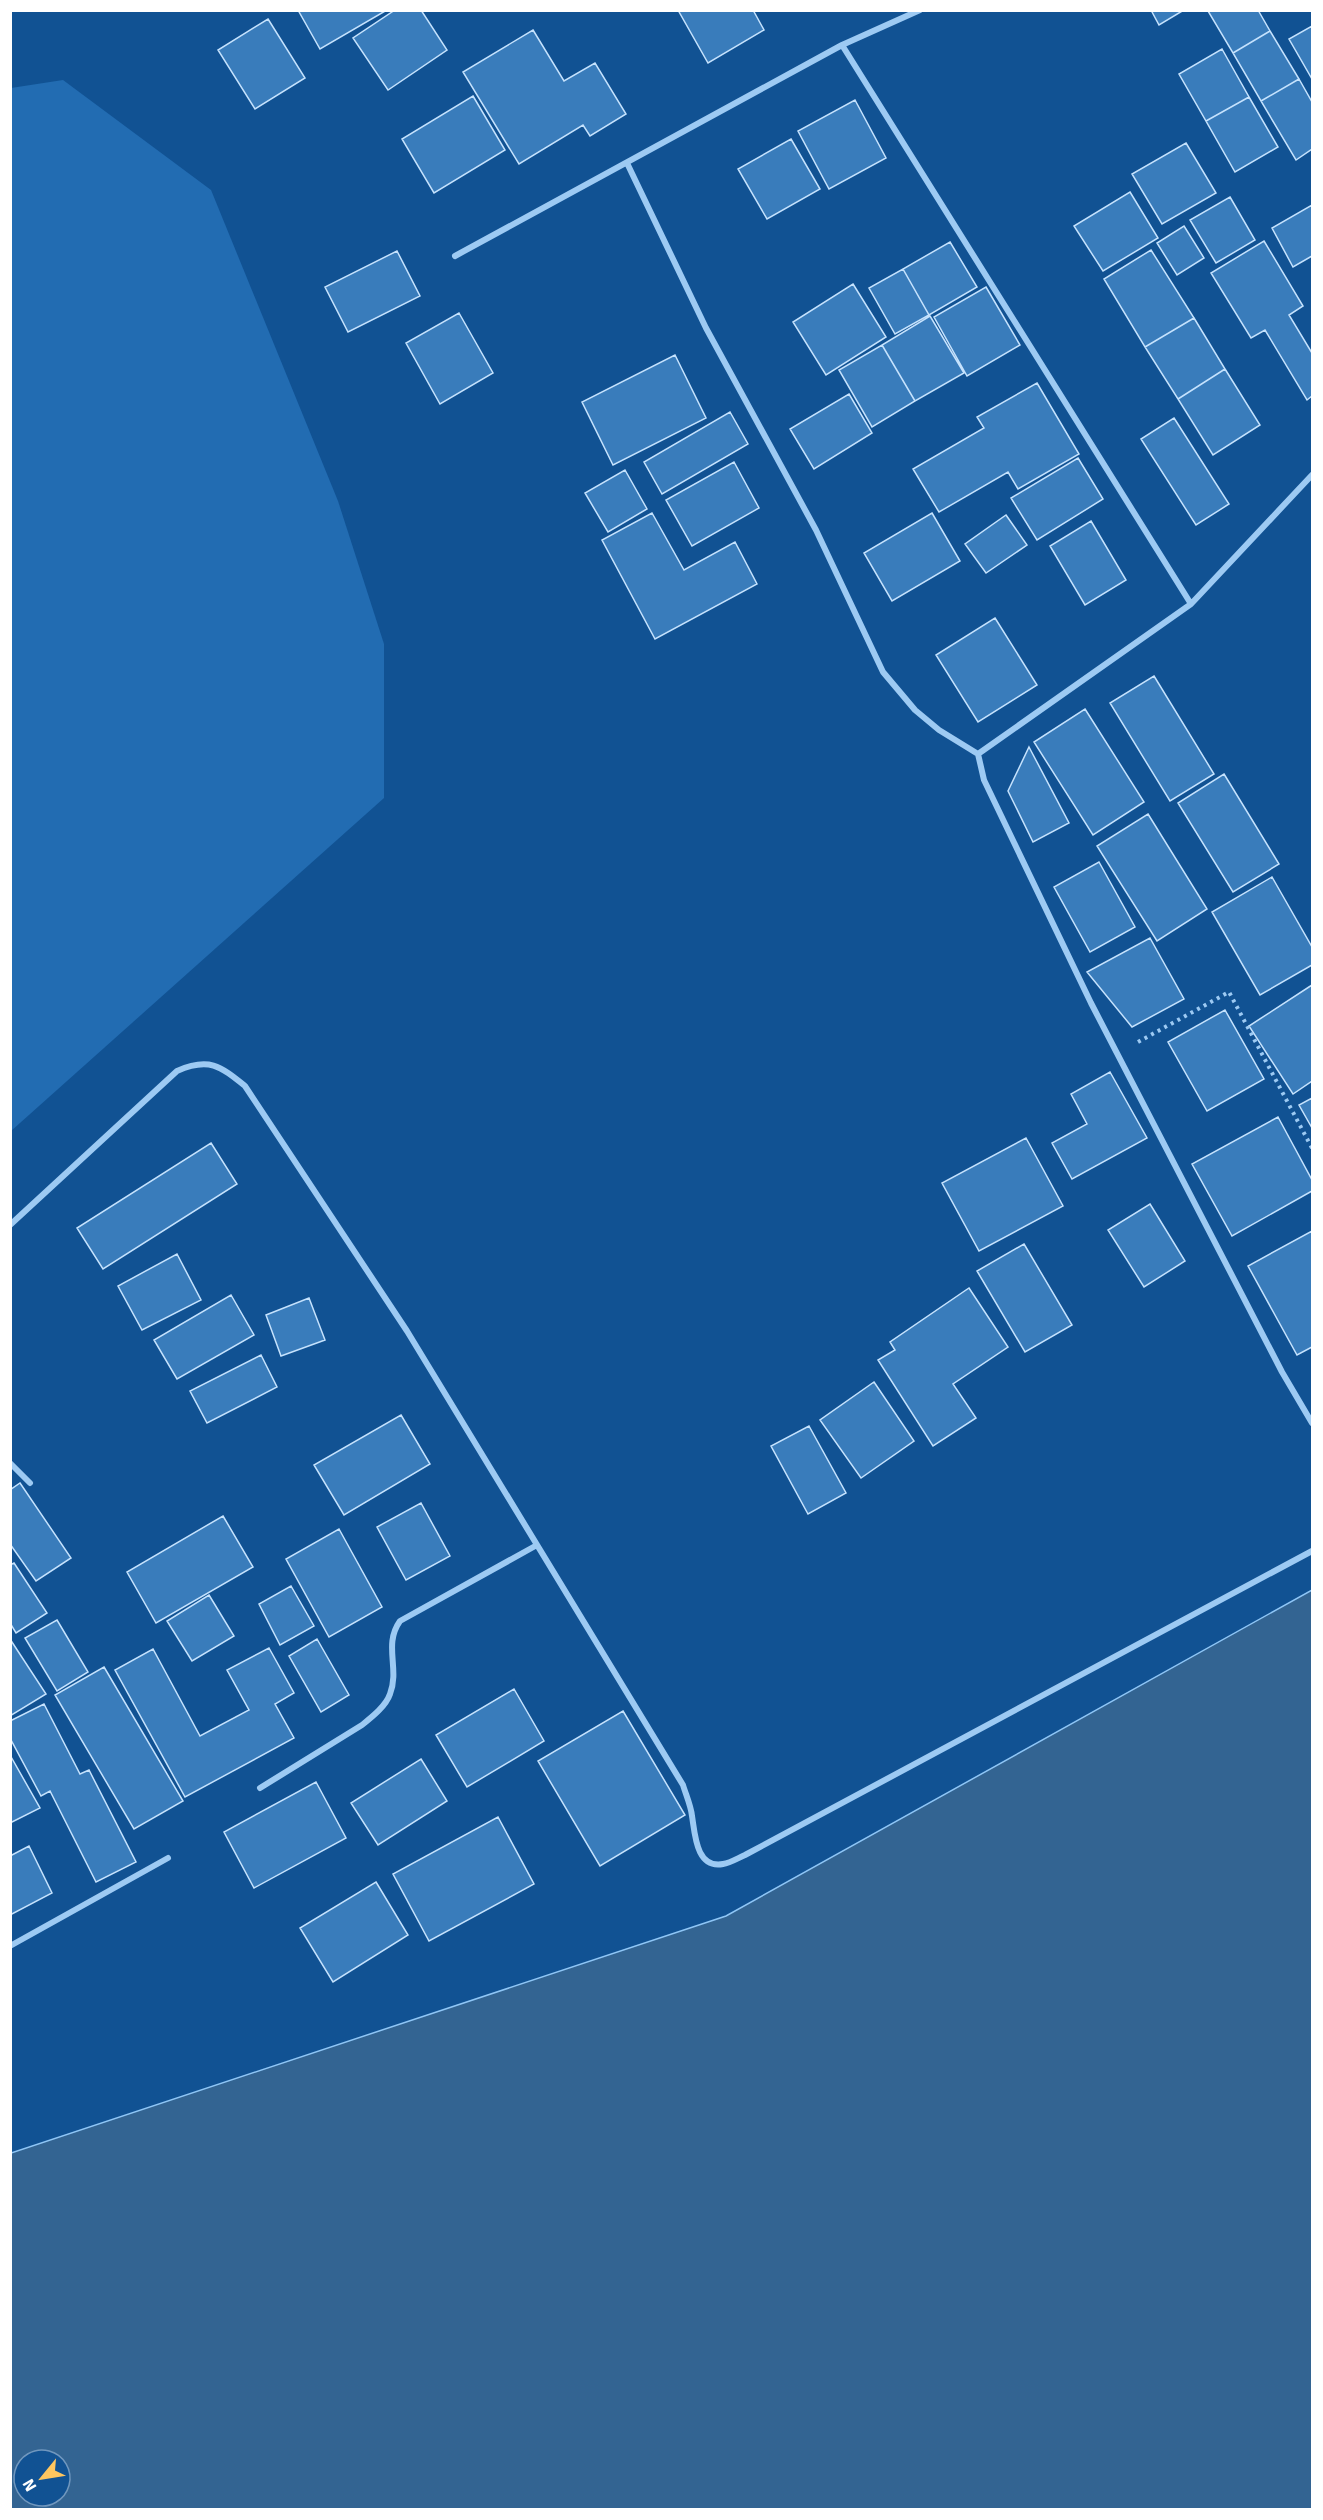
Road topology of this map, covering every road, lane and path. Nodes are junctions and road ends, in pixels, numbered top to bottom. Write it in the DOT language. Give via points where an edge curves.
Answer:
graph roads {
  1 [pos="920,10"];
  2 [pos="842,45"];
  3 [pos="627,163"];
  4 [pos="455,256"];
  5 [pos="1312,475"];
  6 [pos="1191,604"];
  7 [pos="978,754"];
  8 [pos="1117,1054"];
  9 [pos="1312,1148"];
  10 [pos="10,1225"];
  11 [pos="1312,1423"];
  12 [pos="10,1463"];
  13 [pos="30,1483"];
  14 [pos="537,1545"];
  15 [pos="1312,1551"];
  16 [pos="260,1788"];
  17 [pos="168,1858"];
  18 [pos="10,1946"];
  1 -- 2 [label="street"];
  2 -- 3 [label="street"];
  2 -- 6 [label="street"];
  3 -- 4 [label="street"];
  3 -- 7 [label="street" via="706,328 816,530 883,672 915,710"];
  5 -- 6 [label="street"];
  6 -- 7 [label="street"];
  7 -- 8 [label="street" via="984,780"];
  8 -- 9 [label="path" via="1229,992"];
  8 -- 11 [label="street"];
  10 -- 14 [label="street" via="177,1071 192,1064 214,1064 228,1072 245,1086 401,1321"];
  12 -- 13 [label="street"];
  14 -- 15 [label="street" via="683,1785 692,1814 694,1841 704,1859 712,1864 745,1855"];
  14 -- 16 [label="street" via="400,1621 391,1638 394,1663 390,1694 375,1714"];
  17 -- 18 [label="street"];
}
